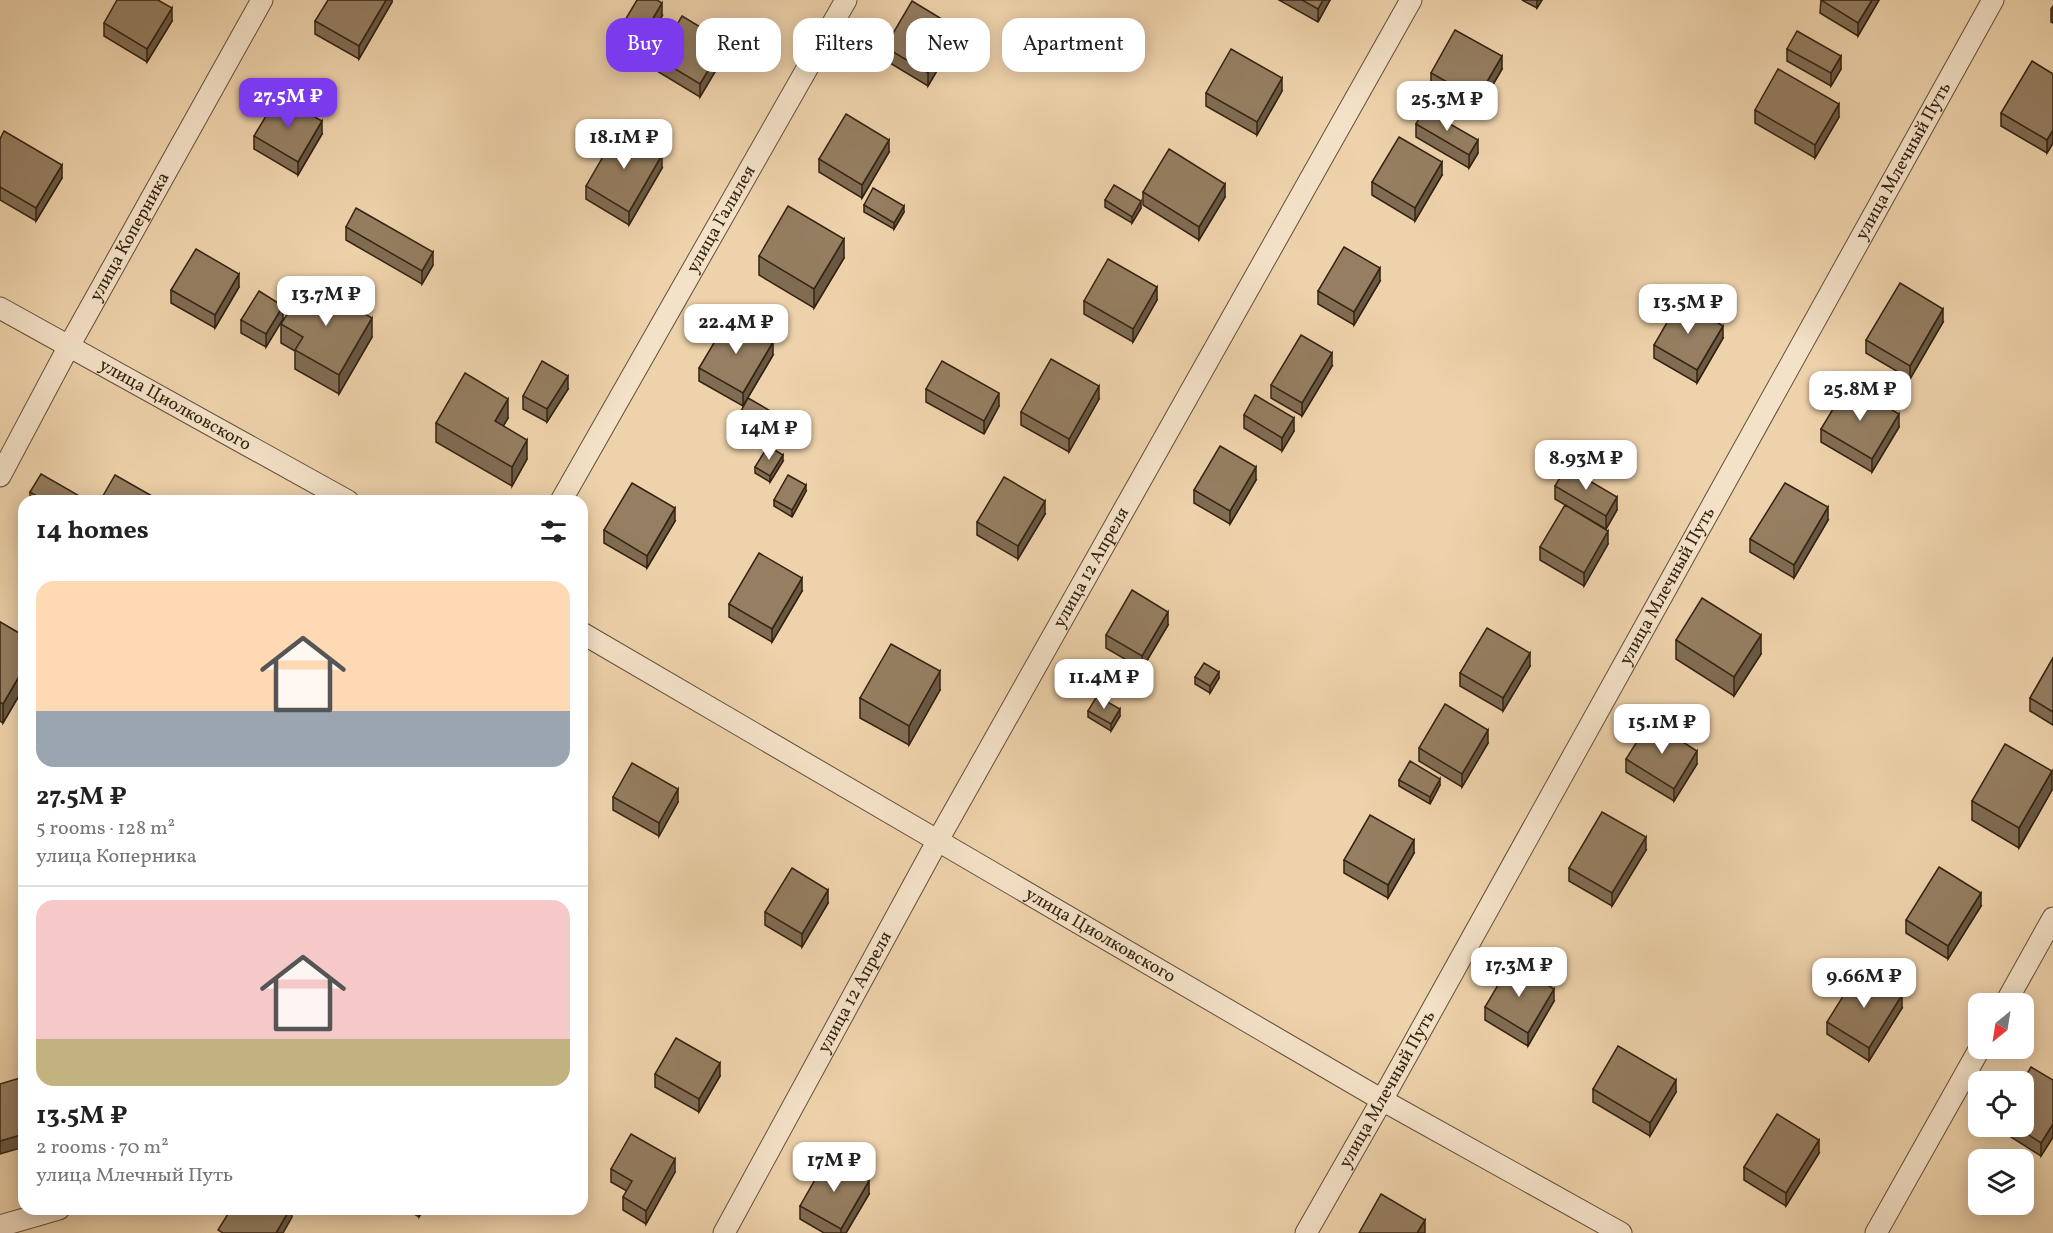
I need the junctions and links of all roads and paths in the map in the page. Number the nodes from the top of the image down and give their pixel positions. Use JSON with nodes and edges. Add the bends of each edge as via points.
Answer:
{"nodes":[{"id":1,"x":262,"y":0,"type":"edge"},
{"id":2,"x":846,"y":0,"type":"edge"},
{"id":3,"x":1411,"y":0,"type":"edge"},
{"id":4,"x":1993,"y":0,"type":"edge"},
{"id":5,"x":0,"y":308,"type":"edge"},
{"id":6,"x":69,"y":346,"type":"junction"},
{"id":7,"x":0,"y":476,"type":"edge"},
{"id":8,"x":337,"y":495,"type":"edge"},
{"id":9,"x":564,"y":495,"type":"edge"},
{"id":10,"x":588,"y":636,"type":"edge"},
{"id":11,"x":938,"y":840,"type":"junction"},
{"id":12,"x":2053,"y":918,"type":"edge"},
{"id":13,"x":2011,"y":993,"type":"edge"},
{"id":14,"x":1974,"y":1059,"type":"edge"},
{"id":15,"x":1382,"y":1100,"type":"junction"},
{"id":16,"x":38,"y":1215,"type":"edge"},
{"id":17,"x":0,"y":1226,"type":"edge"},
{"id":18,"x":724,"y":1233,"type":"edge"},
{"id":19,"x":1306,"y":1233,"type":"edge"},
{"id":20,"x":1621,"y":1233,"type":"edge"},
{"id":21,"x":1876,"y":1233,"type":"edge"}],
"edges":[{"from":1,"to":6,"type":"street","name":"улица Коперника"},
{"from":2,"to":9,"type":"street","name":"улица Галилея"},
{"from":3,"to":11,"type":"street","name":"улица 12 Апреля"},
{"from":4,"to":15,"type":"street","name":"улица Млечный Путь"},
{"from":5,"to":6,"type":"street","name":"улица Циолковского"},
{"from":6,"to":7,"type":"street","name":"улица Коперника"},
{"from":6,"to":8,"type":"street","name":"улица Циолковского"},
{"from":10,"to":11,"type":"street","name":"улица Циолковского"},
{"from":11,"to":15,"type":"street","name":"улица Циолковского"},
{"from":11,"to":18,"type":"street","name":"улица 12 Апреля"},
{"from":12,"to":13,"type":"street"},
{"from":14,"to":21,"type":"street"},
{"from":15,"to":19,"type":"street","name":"улица Млечный Путь"},
{"from":15,"to":20,"type":"street","name":"улица Циолковского"},
{"from":16,"to":17,"type":"street"}]}
